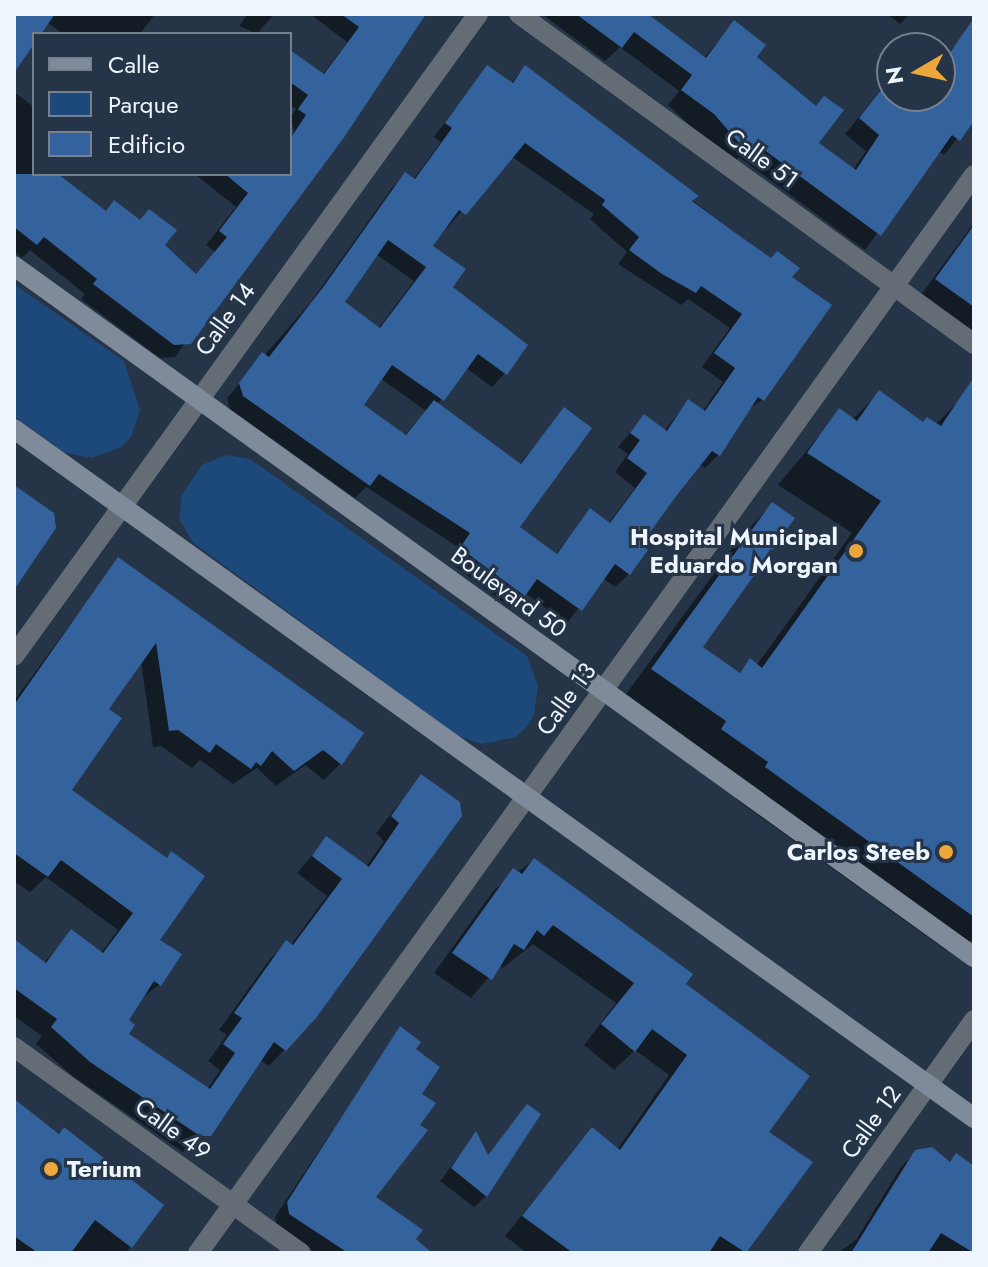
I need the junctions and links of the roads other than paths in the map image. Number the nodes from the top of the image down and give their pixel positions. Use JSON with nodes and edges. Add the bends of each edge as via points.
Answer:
{"nodes":[{"id":1,"x":478,"y":14,"type":"edge"},
{"id":2,"x":519,"y":14,"type":"edge"},
{"id":3,"x":974,"y":175,"type":"edge"},
{"id":4,"x":14,"y":266,"type":"edge"},
{"id":5,"x":894,"y":286,"type":"junction"},
{"id":6,"x":974,"y":344,"type":"edge"},
{"id":7,"x":201,"y":397,"type":"junction"},
{"id":8,"x":14,"y":429,"type":"edge"},
{"id":9,"x":121,"y":506,"type":"junction"},
{"id":10,"x":14,"y":656,"type":"edge"},
{"id":11,"x":603,"y":693,"type":"junction"},
{"id":12,"x":525,"y":800,"type":"junction"},
{"id":13,"x":974,"y":957,"type":"edge"},
{"id":14,"x":974,"y":1020,"type":"edge"},
{"id":15,"x":14,"y":1047,"type":"edge"},
{"id":16,"x":929,"y":1085,"type":"junction"},
{"id":17,"x":974,"y":1118,"type":"edge"},
{"id":18,"x":234,"y":1205,"type":"junction"},
{"id":19,"x":198,"y":1253,"type":"edge"},
{"id":20,"x":301,"y":1253,"type":"edge"},
{"id":21,"x":808,"y":1253,"type":"edge"}],
"edges":[{"from":1,"to":7,"type":"street","name":"Calle 14"},
{"from":2,"to":5,"type":"street","name":"Calle 51"},
{"from":3,"to":5,"type":"street","name":"Calle 13"},
{"from":4,"to":7,"type":"main road","name":"Boulevard 50"},
{"from":5,"to":6,"type":"street","name":"Calle 51"},
{"from":5,"to":11,"type":"street","name":"Calle 13"},
{"from":7,"to":9,"type":"street","name":"Calle 14"},
{"from":7,"to":11,"type":"main road","name":"Boulevard 50"},
{"from":8,"to":9,"type":"main road"},
{"from":9,"to":10,"type":"street","name":"Calle 14"},
{"from":9,"to":12,"type":"main road"},
{"from":11,"to":12,"type":"street","name":"Calle 13"},
{"from":11,"to":13,"type":"main road","name":"Boulevard 50"},
{"from":12,"to":16,"type":"main road"},
{"from":12,"to":18,"type":"street","name":"Calle 13"},
{"from":14,"to":16,"type":"street","name":"Calle 12"},
{"from":15,"to":18,"type":"street","name":"Calle 49"},
{"from":16,"to":17,"type":"main road"},
{"from":16,"to":21,"type":"street","name":"Calle 12"},
{"from":18,"to":19,"type":"street","name":"Calle 13"},
{"from":18,"to":20,"type":"street","name":"Calle 49"}]}
